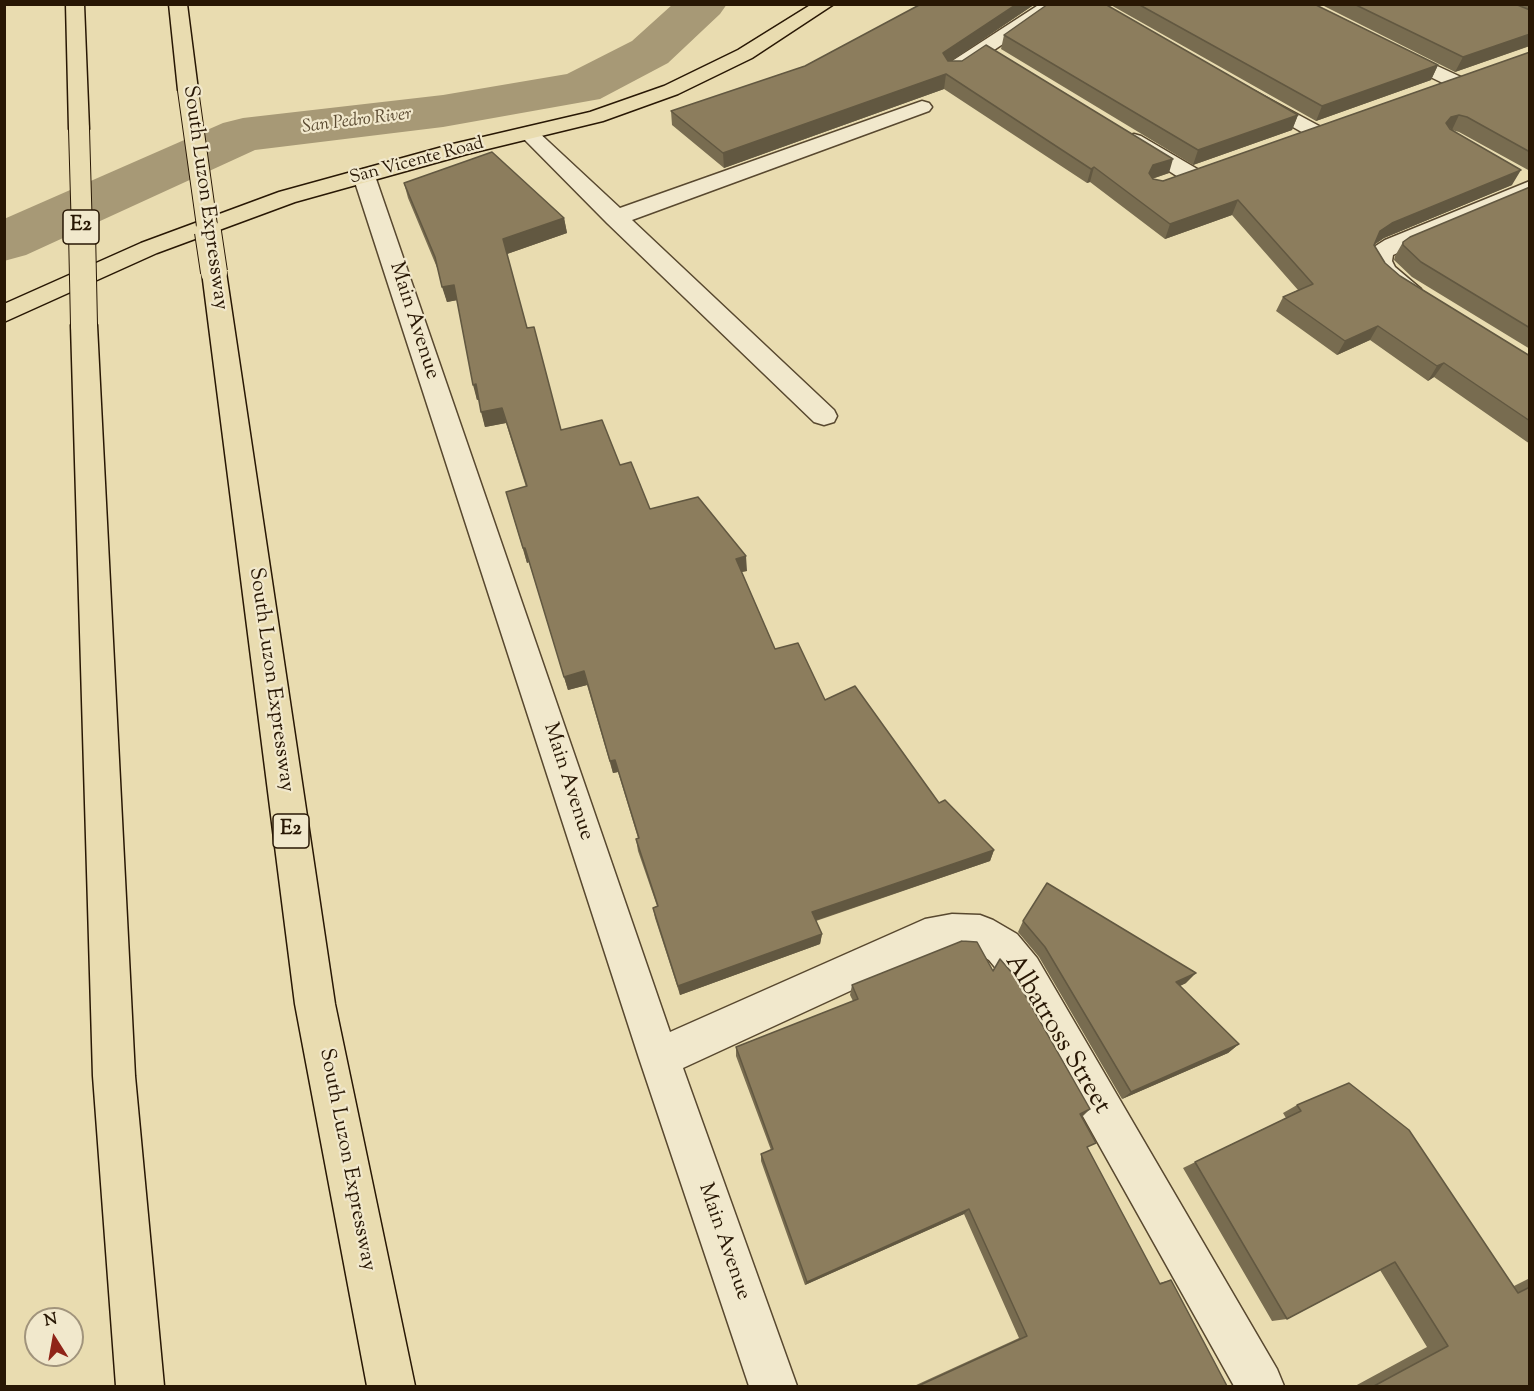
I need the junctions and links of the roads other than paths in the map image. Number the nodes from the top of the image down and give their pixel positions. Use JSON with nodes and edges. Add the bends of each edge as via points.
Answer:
{"nodes":[{"id":1,"x":75,"y":4,"type":"edge"},
{"id":2,"x":178,"y":4,"type":"edge"},
{"id":3,"x":825,"y":4,"type":"edge"},
{"id":4,"x":1053,"y":4,"type":"edge"},
{"id":5,"x":1382,"y":45,"type":"edge"},
{"id":6,"x":984,"y":49,"type":"junction"},
{"id":7,"x":1003,"y":61,"type":"edge"},
{"id":8,"x":953,"y":69,"type":"edge"},
{"id":9,"x":1476,"y":74,"type":"edge"},
{"id":10,"x":1454,"y":81,"type":"junction"},
{"id":11,"x":1432,"y":89,"type":"edge"},
{"id":12,"x":1243,"y":91,"type":"edge"},
{"id":13,"x":922,"y":107,"type":"dead end"},
{"id":14,"x":1336,"y":124,"type":"edge"},
{"id":15,"x":1112,"y":127,"type":"edge"},
{"id":16,"x":1314,"y":131,"type":"junction"},
{"id":17,"x":528,"y":133,"type":"junction"},
{"id":18,"x":1292,"y":139,"type":"edge"},
{"id":19,"x":1214,"y":167,"type":"edge"},
{"id":20,"x":1510,"y":172,"type":"edge"},
{"id":21,"x":1191,"y":175,"type":"junction"},
{"id":22,"x":364,"y":176,"type":"junction"},
{"id":23,"x":1166,"y":184,"type":"edge"},
{"id":24,"x":1530,"y":185,"type":"edge"},
{"id":25,"x":615,"y":218,"type":"junction"},
{"id":26,"x":1432,"y":302,"type":"edge"},
{"id":27,"x":4,"y":314,"type":"edge"},
{"id":28,"x":824,"y":416,"type":"dead end"},
{"id":29,"x":659,"y":1058,"type":"junction"},
{"id":30,"x":140,"y":1386,"type":"edge"},
{"id":31,"x":391,"y":1386,"type":"edge"},
{"id":32,"x":774,"y":1386,"type":"edge"},
{"id":33,"x":1260,"y":1386,"type":"edge"}],
"edges":[{"from":1,"to":30,"type":"main road","number":"E2","bridge":true,"via":[[114,1076]]},
{"from":2,"to":31,"type":"main road","name":"South Luzon Expressway","number":"E2","bridge":true,"via":[[315,1004]]},
{"from":3,"to":17,"type":"main road","name":"San Vicente Road","via":[[745,54],[671,90],[596,117]]},
{"from":4,"to":6,"type":"street"},
{"from":5,"to":10,"type":"street"},
{"from":6,"to":7,"type":"street"},
{"from":6,"to":8,"type":"street"},
{"from":9,"to":10,"type":"street"},
{"from":10,"to":11,"type":"street"},
{"from":12,"to":16,"type":"street"},
{"from":13,"to":25,"type":"street"},
{"from":14,"to":16,"type":"street"},
{"from":15,"to":21,"type":"street"},
{"from":16,"to":18,"type":"street"},
{"from":17,"to":22,"type":"main road","name":"San Vicente Road"},
{"from":17,"to":25,"type":"street"},
{"from":19,"to":21,"type":"street"},
{"from":20,"to":24,"type":"street"},
{"from":21,"to":23,"type":"street"},
{"from":22,"to":27,"type":"main road","name":"San Vicente Road","via":[[287,197],[149,248]]},
{"from":22,"to":29,"type":"street","name":"Main Avenue"},
{"from":24,"to":26,"type":"street","via":[[1382,252],[1380,261],[1386,271]]},
{"from":25,"to":28,"type":"street"},
{"from":29,"to":32,"type":"street","name":"Main Avenue"},
{"from":29,"to":33,"type":"street","name":"Albatross Street","via":[[925,937],[952,932],[980,933],[1003,947],[1023,971]]}]}
